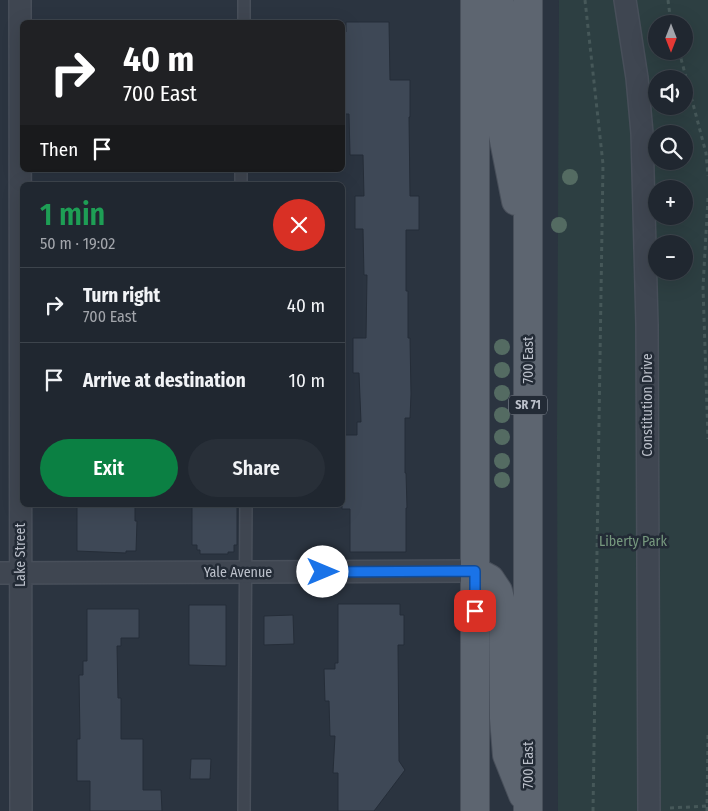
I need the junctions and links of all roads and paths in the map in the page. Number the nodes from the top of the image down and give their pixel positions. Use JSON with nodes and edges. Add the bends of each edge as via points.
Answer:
{"nodes":[{"id":1,"x":20,"y":0,"type":"edge"},
{"id":2,"x":244,"y":0,"type":"edge"},
{"id":3,"x":475,"y":0,"type":"edge"},
{"id":4,"x":497,"y":0,"type":"edge"},
{"id":5,"x":528,"y":0,"type":"edge"},
{"id":6,"x":585,"y":0,"type":"edge"},
{"id":7,"x":624,"y":0,"type":"edge"},
{"id":8,"x":668,"y":0,"type":"edge"},
{"id":9,"x":670,"y":15,"type":"edge"},
{"id":10,"x":244,"y":20,"type":"edge"},
{"id":11,"x":681,"y":60,"type":"edge"},
{"id":12,"x":707,"y":154,"type":"edge"},
{"id":13,"x":708,"y":176,"type":"edge"},
{"id":14,"x":708,"y":198,"type":"edge"},
{"id":15,"x":528,"y":261,"type":"junction"},
{"id":16,"x":708,"y":432,"type":"edge"},
{"id":17,"x":708,"y":439,"type":"edge"},
{"id":18,"x":246,"y":507,"type":"edge"},
{"id":19,"x":475,"y":571,"type":"junction"},
{"id":20,"x":246,"y":572,"type":"junction"},
{"id":21,"x":10,"y":573,"type":"edge"},
{"id":22,"x":708,"y":734,"type":"edge"},
{"id":23,"x":708,"y":806,"type":"edge"},
{"id":24,"x":659,"y":809,"type":"edge"},
{"id":25,"x":21,"y":811,"type":"edge"},
{"id":26,"x":244,"y":811,"type":"edge"},
{"id":27,"x":475,"y":811,"type":"edge"},
{"id":28,"x":528,"y":811,"type":"edge"},
{"id":29,"x":592,"y":811,"type":"edge"},
{"id":30,"x":707,"y":811,"type":"edge"}],
"edges":[{"from":1,"to":21,"type":"street","name":"Lake Street"},
{"from":2,"to":10,"type":"lane"},
{"from":3,"to":19,"type":"main road"},
{"from":4,"to":15,"type":"main road","via":[[504,19],[503,135]]},
{"from":5,"to":15,"type":"main road","name":"700 East","number":"SR 71"},
{"from":6,"to":29,"type":"path","via":[[604,164]]},
{"from":7,"to":24,"type":"street","name":"Constitution Drive","via":[[642,133]]},
{"from":8,"to":9,"type":"path"},
{"from":11,"to":12,"type":"path"},
{"from":12,"to":13,"type":"path"},
{"from":14,"to":16,"type":"path","via":[[703,287]]},
{"from":15,"to":28,"type":"main road","name":"700 East","number":"SR 71"},
{"from":16,"to":17,"type":"path"},
{"from":18,"to":20,"type":"lane"},
{"from":19,"to":20,"type":"street","name":"Yale Avenue"},
{"from":19,"to":27,"type":"main road"},
{"from":19,"to":28,"type":"main road","via":[[490,579],[498,591],[503,610],[504,718],[508,755]]},
{"from":20,"to":21,"type":"street","name":"Yale Avenue"},
{"from":20,"to":26,"type":"lane"},
{"from":21,"to":25,"type":"street","name":"Lake Street"},
{"from":22,"to":23,"type":"path"},
{"from":23,"to":24,"type":"path"},
{"from":23,"to":30,"type":"path"}]}
